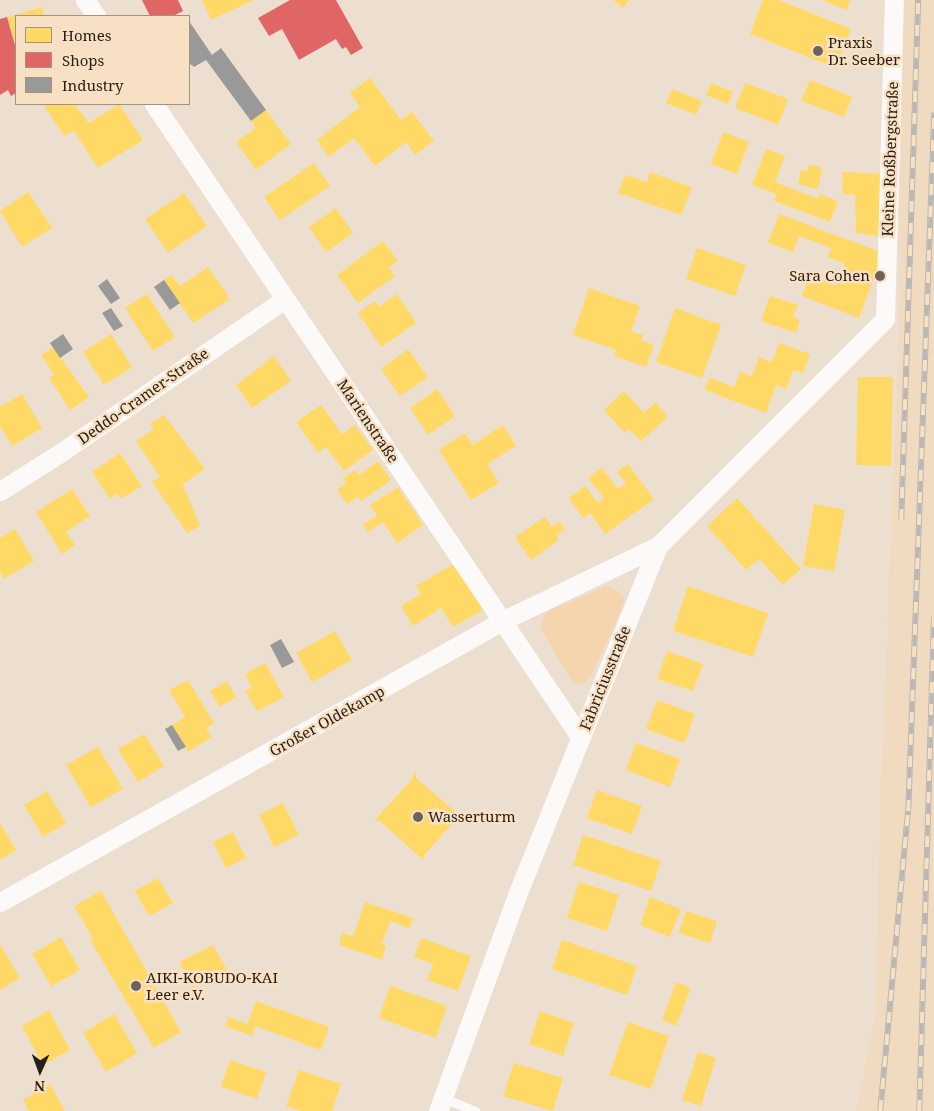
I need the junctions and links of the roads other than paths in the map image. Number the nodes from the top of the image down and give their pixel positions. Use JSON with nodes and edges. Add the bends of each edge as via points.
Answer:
{"nodes":[{"id":1,"x":85,"y":0,"type":"edge"},
{"id":2,"x":894,"y":0,"type":"edge"},
{"id":3,"x":95,"y":15,"type":"edge"},
{"id":4,"x":155,"y":105,"type":"edge"},
{"id":5,"x":285,"y":299,"type":"junction"},
{"id":6,"x":885,"y":318,"type":"joint"},
{"id":7,"x":0,"y":490,"type":"edge"},
{"id":8,"x":658,"y":546,"type":"junction"},
{"id":9,"x":504,"y":620,"type":"junction"},
{"id":10,"x":581,"y":738,"type":"junction"},
{"id":11,"x":0,"y":902,"type":"edge"},
{"id":12,"x":441,"y":1104,"type":"edge"},
{"id":13,"x":476,"y":1111,"type":"edge"}],
"edges":[{"from":1,"to":3,"type":"street"},
{"from":2,"to":6,"type":"street","name":"Kleine Roßbergstraße"},
{"from":4,"to":5,"type":"street","name":"Marienstraße"},
{"from":5,"to":7,"type":"street","name":"Deddo-Cramer-Straße","via":[[60,454]]},
{"from":5,"to":9,"type":"street","name":"Marienstraße"},
{"from":6,"to":8,"type":"street","name":"Fabriciusstraße"},
{"from":8,"to":9,"type":"street","name":"Großer Oldekamp"},
{"from":8,"to":10,"type":"street","name":"Fabriciusstraße"},
{"from":9,"to":10,"type":"street","name":"Marienstraße"},
{"from":9,"to":11,"type":"street","name":"Großer Oldekamp"},
{"from":10,"to":12,"type":"street","name":"Fabriciusstraße","via":[[519,890]]},
{"from":12,"to":13,"type":"lane"}]}
